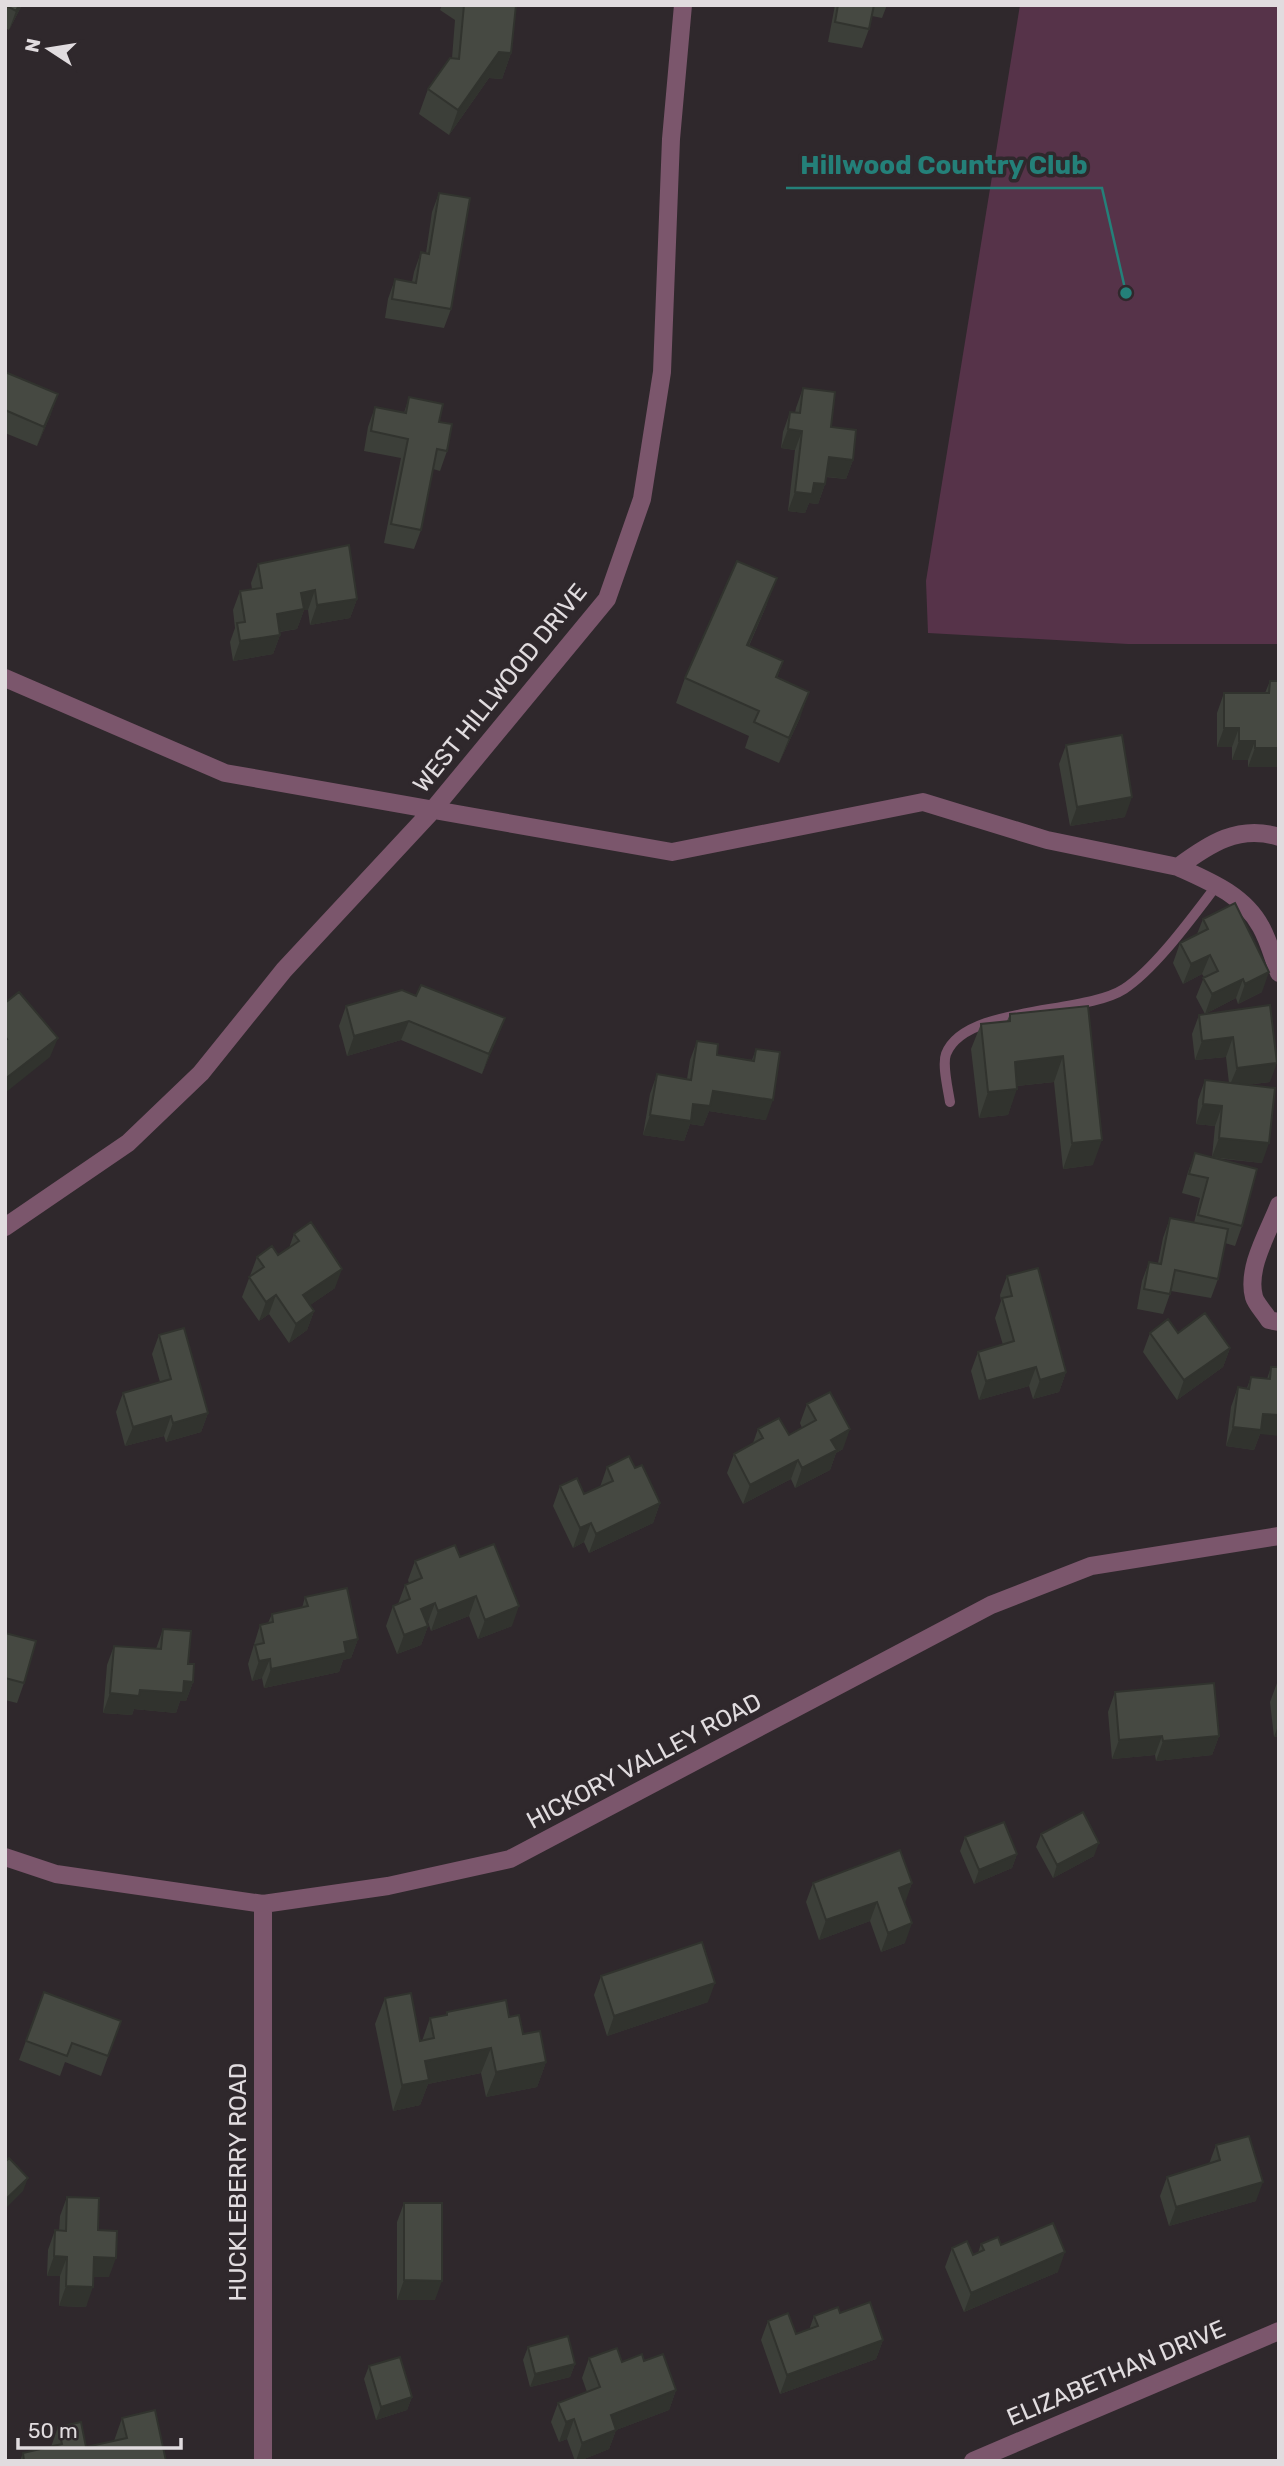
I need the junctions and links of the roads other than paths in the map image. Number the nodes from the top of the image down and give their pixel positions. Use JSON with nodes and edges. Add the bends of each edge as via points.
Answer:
{"nodes":[{"id":1,"x":683,"y":5,"type":"edge"},
{"id":2,"x":5,"y":678,"type":"edge"},
{"id":3,"x":431,"y":812,"type":"junction"},
{"id":4,"x":1279,"y":837,"type":"edge"},
{"id":5,"x":1178,"y":867,"type":"junction"},
{"id":6,"x":1217,"y":885,"type":"junction"},
{"id":7,"x":1279,"y":973,"type":"edge"},
{"id":8,"x":950,"y":1102,"type":"dead end"},
{"id":9,"x":1279,"y":1205,"type":"edge"},
{"id":10,"x":5,"y":1227,"type":"edge"},
{"id":11,"x":1279,"y":1322,"type":"edge"},
{"id":12,"x":1279,"y":1536,"type":"edge"},
{"id":13,"x":5,"y":1857,"type":"edge"},
{"id":14,"x":263,"y":1904,"type":"junction"},
{"id":15,"x":1279,"y":2330,"type":"edge"},
{"id":16,"x":263,"y":2461,"type":"edge"},
{"id":17,"x":973,"y":2461,"type":"edge"}],
"edges":[{"from":1,"to":3,"type":"street","name":"WEST HILLWOOD DRIVE","via":[[671,139],[662,372],[642,499],[607,599]]},
{"from":2,"to":3,"type":"street","via":[[225,773]]},
{"from":3,"to":5,"type":"street","via":[[672,852],[923,802],[1047,840]]},
{"from":3,"to":10,"type":"street","name":"WEST HILLWOOD DRIVE","via":[[284,971],[201,1073],[128,1143]]},
{"from":4,"to":5,"type":"street","via":[[1260,831],[1213,841]]},
{"from":5,"to":6,"type":"street"},
{"from":6,"to":7,"type":"street","via":[[1239,900],[1261,926]]},
{"from":6,"to":8,"type":"lane","via":[[1123,990],[977,1026],[955,1040],[945,1055]]},
{"from":9,"to":11,"type":"street","via":[[1253,1279],[1254,1298],[1269,1320]]},
{"from":12,"to":14,"type":"street","name":"HICKORY VALLEY ROAD","via":[[1091,1566],[991,1605],[510,1859],[388,1886]]},
{"from":13,"to":14,"type":"street","name":"HICKORY VALLEY ROAD","via":[[56,1874]]},
{"from":14,"to":16,"type":"street","name":"HUCKLEBERRY ROAD"},
{"from":15,"to":17,"type":"street","name":"ELIZABETHAN DRIVE"}]}
